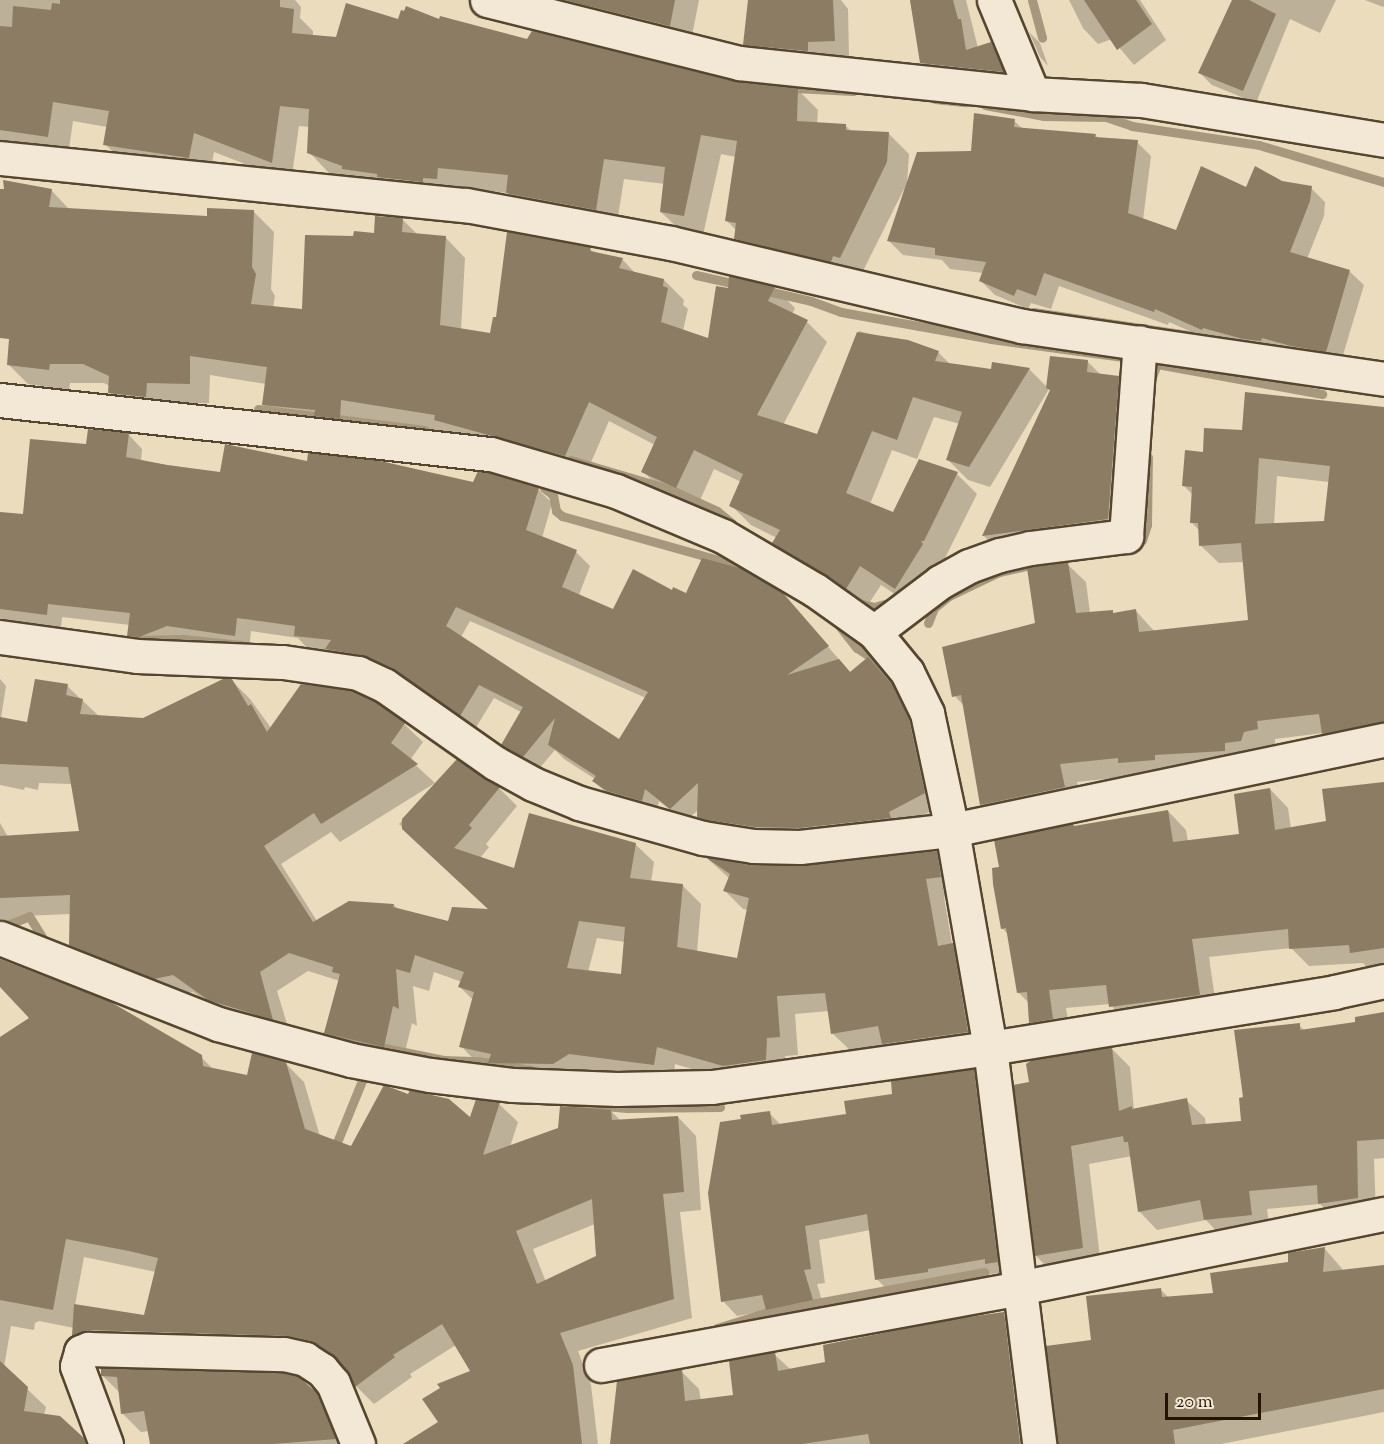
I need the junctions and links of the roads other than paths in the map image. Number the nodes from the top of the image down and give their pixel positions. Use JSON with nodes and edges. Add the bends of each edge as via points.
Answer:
{"nodes":[{"id":1,"x":487,"y":0,"type":"edge"},
{"id":2,"x":994,"y":0,"type":"edge"},
{"id":3,"x":1033,"y":94,"type":"junction"},
{"id":4,"x":1384,"y":140,"type":"edge"},
{"id":5,"x":0,"y":158,"type":"edge"},
{"id":6,"x":1140,"y":343,"type":"junction"},
{"id":7,"x":1384,"y":379,"type":"edge"},
{"id":8,"x":0,"y":399,"type":"edge"},
{"id":9,"x":874,"y":632,"type":"junction"},
{"id":10,"x":0,"y":637,"type":"edge"},
{"id":11,"x":1384,"y":740,"type":"edge"},
{"id":12,"x":952,"y":830,"type":"junction"},
{"id":13,"x":0,"y":938,"type":"edge"},
{"id":14,"x":1384,"y":981,"type":"edge"},
{"id":15,"x":990,"y":1048,"type":"junction"},
{"id":16,"x":1384,"y":1214,"type":"edge"},
{"id":17,"x":1019,"y":1288,"type":"junction"},
{"id":18,"x":601,"y":1365,"type":"dead end"},
{"id":19,"x":106,"y":1444,"type":"edge"},
{"id":20,"x":358,"y":1444,"type":"edge"},
{"id":21,"x":1039,"y":1444,"type":"edge"}],
"edges":[{"from":1,"to":3,"type":"street","via":[[739,63]]},
{"from":2,"to":3,"type":"street"},
{"from":3,"to":4,"type":"street","via":[[1141,100]]},
{"from":5,"to":6,"type":"street","via":[[466,205],[671,243],[1022,326]]},
{"from":6,"to":7,"type":"street"},
{"from":6,"to":9,"type":"street","via":[[1126,536],[1030,548],[969,566],[940,582]]},
{"from":8,"to":9,"type":"street","via":[[491,454],[616,491],[723,536],[815,590]]},
{"from":9,"to":12,"type":"street","via":[[907,672],[927,713]]},
{"from":10,"to":12,"type":"street","via":[[137,656],[283,662],[358,673],[384,685],[495,764],[533,784],[579,803],[703,838],[753,846],[800,847]]},
{"from":11,"to":12,"type":"street"},
{"from":12,"to":15,"type":"street"},
{"from":13,"to":15,"type":"street","via":[[218,1024],[351,1060],[513,1085],[712,1087]]},
{"from":14,"to":15,"type":"street"},
{"from":15,"to":17,"type":"street"},
{"from":16,"to":17,"type":"street"},
{"from":17,"to":18,"type":"street"},
{"from":17,"to":21,"type":"street"},
{"from":19,"to":20,"type":"street","via":[[77,1366],[81,1352],[88,1349],[284,1354],[305,1359],[333,1383]]}]}
